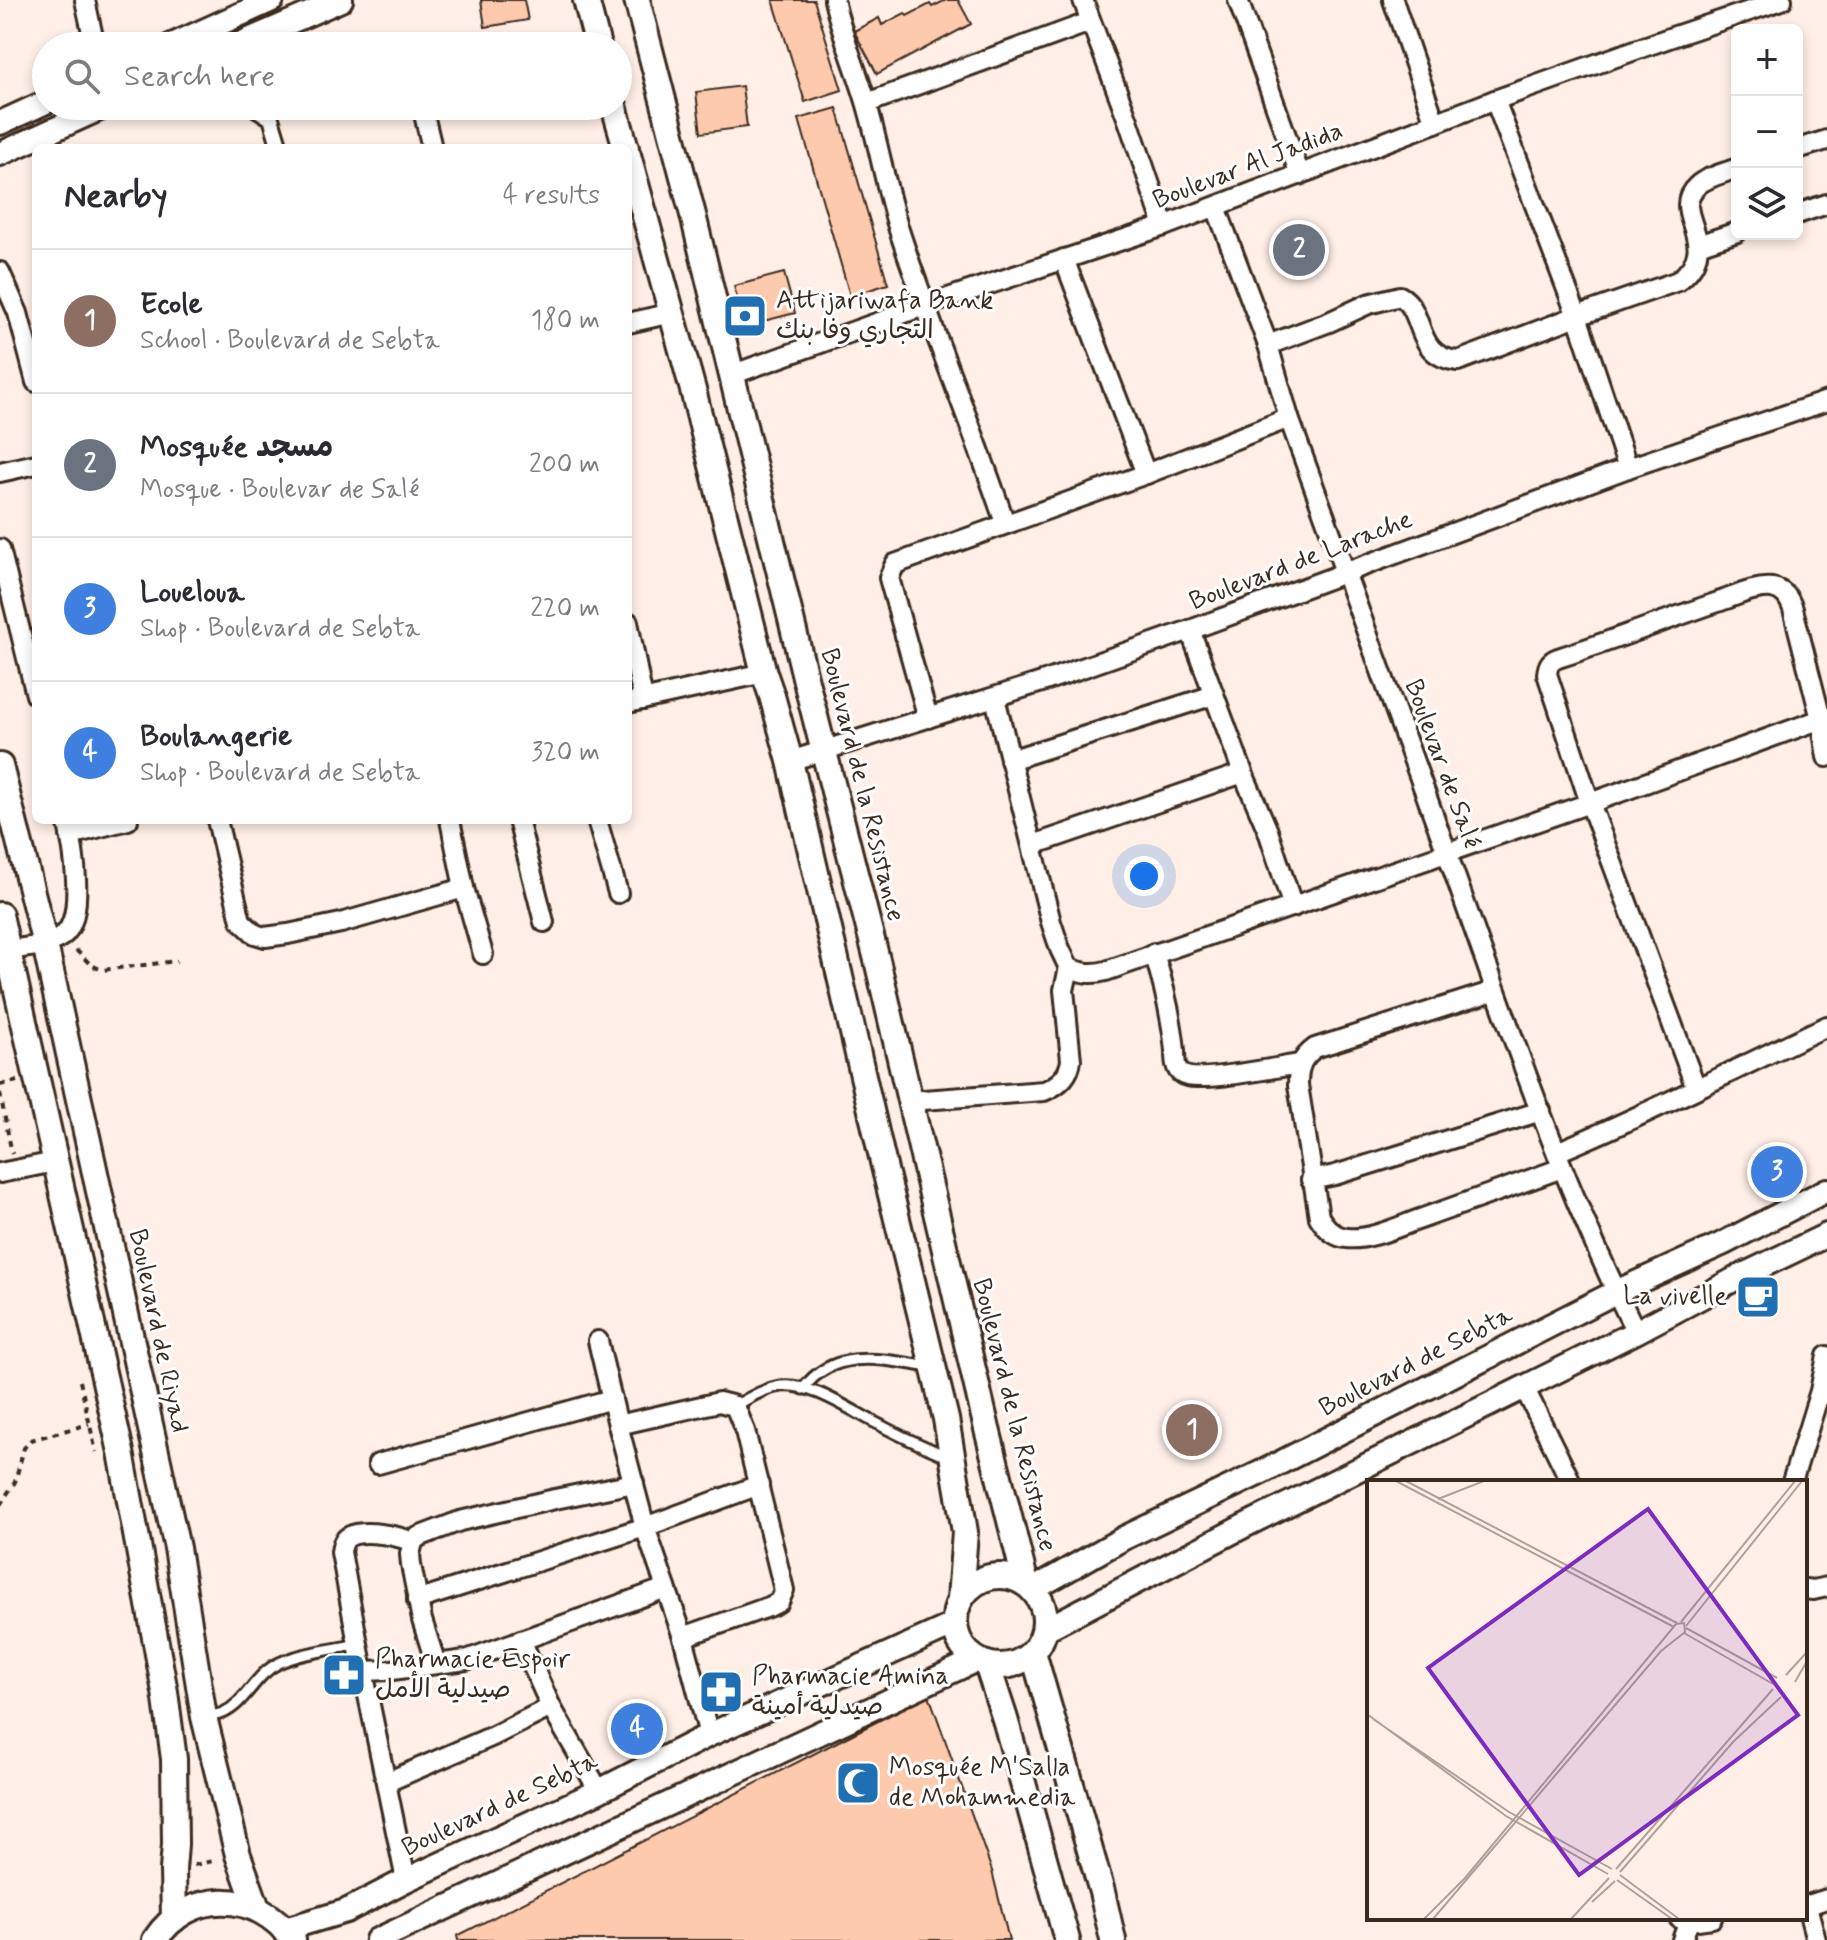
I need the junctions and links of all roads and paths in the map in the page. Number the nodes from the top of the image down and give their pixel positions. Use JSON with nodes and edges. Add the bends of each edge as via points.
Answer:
{"nodes":[{"id":1,"x":85,"y":0,"type":"edge"},
{"id":2,"x":272,"y":0,"type":"edge"},
{"id":3,"x":341,"y":0,"type":"edge"},
{"id":4,"x":586,"y":0,"type":"edge"},
{"id":5,"x":637,"y":0,"type":"edge"},
{"id":6,"x":834,"y":0,"type":"edge"},
{"id":7,"x":1083,"y":0,"type":"edge"},
{"id":8,"x":1238,"y":0,"type":"edge"},
{"id":9,"x":1393,"y":0,"type":"edge"},
{"id":10,"x":1782,"y":0,"type":"edge"},
{"id":11,"x":1090,"y":22,"type":"junction"},
{"id":12,"x":92,"y":32,"type":"edge"},
{"id":13,"x":201,"y":32,"type":"edge"},
{"id":14,"x":267,"y":32,"type":"edge"},
{"id":15,"x":594,"y":32,"type":"edge"},
{"id":16,"x":1495,"y":100,"type":"junction"},
{"id":17,"x":867,"y":103,"type":"junction"},
{"id":18,"x":32,"y":108,"type":"edge"},
{"id":19,"x":75,"y":120,"type":"edge"},
{"id":20,"x":272,"y":120,"type":"edge"},
{"id":21,"x":425,"y":120,"type":"edge"},
{"id":22,"x":618,"y":120,"type":"edge"},
{"id":23,"x":0,"y":123,"type":"edge"},
{"id":24,"x":1435,"y":123,"type":"junction"},
{"id":25,"x":1827,"y":140,"type":"edge"},
{"id":26,"x":279,"y":144,"type":"edge"},
{"id":27,"x":431,"y":144,"type":"edge"},
{"id":28,"x":625,"y":144,"type":"edge"},
{"id":29,"x":1803,"y":147,"type":"edge"},
{"id":30,"x":0,"y":154,"type":"edge"},
{"id":31,"x":632,"y":169,"type":"edge"},
{"id":32,"x":1731,"y":170,"type":"edge"},
{"id":33,"x":1300,"y":175,"type":"junction"},
{"id":34,"x":1827,"y":204,"type":"edge"},
{"id":35,"x":1216,"y":207,"type":"junction"},
{"id":36,"x":1803,"y":212,"type":"edge"},
{"id":37,"x":1164,"y":226,"type":"junction"},
{"id":38,"x":1731,"y":234,"type":"edge"},
{"id":39,"x":1698,"y":245,"type":"junction"},
{"id":40,"x":1064,"y":259,"type":"junction"},
{"id":41,"x":0,"y":272,"type":"edge"},
{"id":42,"x":924,"y":306,"type":"junction"},
{"id":43,"x":32,"y":307,"type":"edge"},
{"id":44,"x":18,"y":313,"type":"junction"},
{"id":45,"x":672,"y":313,"type":"junction"},
{"id":46,"x":1577,"y":316,"type":"junction"},
{"id":47,"x":632,"y":322,"type":"edge"},
{"id":48,"x":1268,"y":345,"type":"junction"},
{"id":49,"x":32,"y":367,"type":"edge"},
{"id":50,"x":731,"y":375,"type":"junction"},
{"id":51,"x":1827,"y":401,"type":"edge"},
{"id":52,"x":1289,"y":418,"type":"junction"},
{"id":53,"x":32,"y":465,"type":"edge"},
{"id":54,"x":1628,"y":468,"type":"junction"},
{"id":55,"x":0,"y":472,"type":"edge"},
{"id":56,"x":1146,"y":474,"type":"junction"},
{"id":57,"x":1005,"y":523,"type":"junction"},
{"id":58,"x":0,"y":549,"type":"edge"},
{"id":59,"x":1344,"y":572,"type":"junction"},
{"id":60,"x":27,"y":620,"type":"edge"},
{"id":61,"x":1190,"y":630,"type":"junction"},
{"id":62,"x":32,"y":662,"type":"edge"},
{"id":63,"x":632,"y":667,"type":"edge"},
{"id":64,"x":764,"y":673,"type":"junction"},
{"id":65,"x":1214,"y":695,"type":"junction"},
{"id":66,"x":995,"y":698,"type":"junction"},
{"id":67,"x":635,"y":701,"type":"edge"},
{"id":68,"x":928,"y":718,"type":"junction"},
{"id":69,"x":1824,"y":718,"type":"edge"},
{"id":70,"x":824,"y":749,"type":"junction"},
{"id":71,"x":1827,"y":757,"type":"edge"},
{"id":72,"x":1010,"y":760,"type":"junction"},
{"id":73,"x":790,"y":761,"type":"junction"},
{"id":74,"x":0,"y":766,"type":"edge"},
{"id":75,"x":1243,"y":773,"type":"junction"},
{"id":76,"x":1590,"y":803,"type":"junction"},
{"id":77,"x":98,"y":824,"type":"edge"},
{"id":78,"x":218,"y":824,"type":"edge"},
{"id":79,"x":451,"y":824,"type":"edge"},
{"id":80,"x":519,"y":824,"type":"edge"},
{"id":81,"x":598,"y":824,"type":"edge"},
{"id":82,"x":69,"y":828,"type":"edge"},
{"id":83,"x":1033,"y":845,"type":"junction"},
{"id":84,"x":1446,"y":852,"type":"junction"},
{"id":85,"x":464,"y":888,"type":"junction"},
{"id":86,"x":618,"y":893,"type":"dead end"},
{"id":87,"x":1293,"y":907,"type":"junction"},
{"id":88,"x":0,"y":915,"type":"edge"},
{"id":89,"x":544,"y":922,"type":"dead end"},
{"id":90,"x":56,"y":939,"type":"junction"},
{"id":91,"x":8,"y":950,"type":"junction"},
{"id":92,"x":1154,"y":953,"type":"junction"},
{"id":93,"x":483,"y":954,"type":"dead end"},
{"id":94,"x":177,"y":961,"type":"dead end"},
{"id":95,"x":1069,"y":968,"type":"junction"},
{"id":96,"x":1494,"y":991,"type":"junction"},
{"id":97,"x":1827,"y":1026,"type":"edge"},
{"id":98,"x":1300,"y":1064,"type":"junction"},
{"id":99,"x":1696,"y":1088,"type":"junction"},
{"id":100,"x":0,"y":1093,"type":"edge"},
{"id":101,"x":910,"y":1101,"type":"junction"},
{"id":102,"x":1541,"y":1111,"type":"junction"},
{"id":103,"x":1560,"y":1160,"type":"junction"},
{"id":104,"x":55,"y":1162,"type":"junction"},
{"id":105,"x":8,"y":1172,"type":"edge"},
{"id":106,"x":1311,"y":1180,"type":"junction"},
{"id":107,"x":1827,"y":1190,"type":"edge"},
{"id":108,"x":1827,"y":1235,"type":"edge"},
{"id":109,"x":1616,"y":1292,"type":"junction"},
{"id":110,"x":1636,"y":1332,"type":"junction"},
{"id":111,"x":598,"y":1341,"type":"dead end"},
{"id":112,"x":1827,"y":1356,"type":"edge"},
{"id":113,"x":932,"y":1367,"type":"junction"},
{"id":114,"x":80,"y":1380,"type":"dead end"},
{"id":115,"x":1524,"y":1387,"type":"junction"},
{"id":116,"x":803,"y":1389,"type":"junction"},
{"id":117,"x":612,"y":1399,"type":"junction"},
{"id":118,"x":735,"y":1406,"type":"junction"},
{"id":119,"x":89,"y":1424,"type":"junction"},
{"id":120,"x":618,"y":1425,"type":"junction"},
{"id":121,"x":96,"y":1452,"type":"dead end"},
{"id":122,"x":952,"y":1458,"type":"junction"},
{"id":123,"x":378,"y":1464,"type":"dead end"},
{"id":124,"x":1570,"y":1480,"type":"edge"},
{"id":125,"x":1793,"y":1480,"type":"edge"},
{"id":126,"x":634,"y":1483,"type":"junction"},
{"id":127,"x":759,"y":1485,"type":"junction"},
{"id":128,"x":0,"y":1505,"type":"edge"},
{"id":129,"x":645,"y":1527,"type":"junction"},
{"id":130,"x":413,"y":1542,"type":"junction"},
{"id":131,"x":1029,"y":1587,"type":"junction"},
{"id":132,"x":1827,"y":1587,"type":"edge"},
{"id":133,"x":666,"y":1588,"type":"junction"},
{"id":134,"x":1807,"y":1589,"type":"edge"},
{"id":135,"x":960,"y":1599,"type":"junction"},
{"id":136,"x":417,"y":1600,"type":"junction"},
{"id":137,"x":955,"y":1624,"type":"junction"},
{"id":138,"x":683,"y":1637,"type":"junction"},
{"id":139,"x":521,"y":1640,"type":"junction"},
{"id":140,"x":1039,"y":1641,"type":"junction"},
{"id":141,"x":358,"y":1644,"type":"junction"},
{"id":142,"x":982,"y":1662,"type":"junction"},
{"id":143,"x":436,"y":1664,"type":"junction"},
{"id":144,"x":363,"y":1671,"type":"junction"},
{"id":145,"x":551,"y":1707,"type":"junction"},
{"id":146,"x":204,"y":1717,"type":"junction"},
{"id":147,"x":709,"y":1735,"type":"junction"},
{"id":148,"x":387,"y":1782,"type":"junction"},
{"id":149,"x":599,"y":1791,"type":"junction"},
{"id":150,"x":238,"y":1855,"type":"junction"},
{"id":151,"x":173,"y":1870,"type":"junction"},
{"id":152,"x":406,"y":1880,"type":"junction"},
{"id":153,"x":1827,"y":1899,"type":"edge"},
{"id":154,"x":1807,"y":1906,"type":"edge"},
{"id":155,"x":257,"y":1908,"type":"junction"},
{"id":156,"x":1807,"y":1909,"type":"edge"},
{"id":157,"x":174,"y":1919,"type":"junction"},
{"id":158,"x":1687,"y":1920,"type":"edge"},
{"id":159,"x":289,"y":1935,"type":"edge"},
{"id":160,"x":155,"y":1940,"type":"edge"},
{"id":161,"x":377,"y":1940,"type":"edge"},
{"id":162,"x":1067,"y":1940,"type":"edge"},
{"id":163,"x":1113,"y":1940,"type":"edge"},
{"id":164,"x":1682,"y":1940,"type":"edge"},
{"id":165,"x":1816,"y":1940,"type":"edge"}],
"edges":[{"from":1,"to":12,"type":"street"},
{"from":2,"to":13,"type":"street"},
{"from":3,"to":14,"type":"street"},
{"from":4,"to":15,"type":"main road"},
{"from":5,"to":50,"type":"main road","name":"Boulevard de la Resistance"},
{"from":6,"to":17,"type":"street"},
{"from":7,"to":11,"type":"street"},
{"from":8,"to":33,"type":"street"},
{"from":9,"to":24,"type":"street"},
{"from":10,"to":16,"type":"street","name":"Boulevar Al Jadida"},
{"from":11,"to":17,"type":"street"},
{"from":11,"to":37,"type":"street"},
{"from":16,"to":24,"type":"street","name":"Boulevar Al Jadida"},
{"from":16,"to":46,"type":"street"},
{"from":17,"to":42,"type":"street"},
{"from":18,"to":23,"type":"street"},
{"from":19,"to":30,"type":"street"},
{"from":20,"to":26,"type":"street"},
{"from":21,"to":27,"type":"street"},
{"from":22,"to":28,"type":"main road"},
{"from":24,"to":33,"type":"street","name":"Boulevar Al Jadida"},
{"from":25,"to":29,"type":"street"},
{"from":31,"to":45,"type":"main road"},
{"from":32,"to":39,"type":"street","via":[[1698,184],[1690,196]]},
{"from":33,"to":35,"type":"street","name":"Boulevar Al Jadida"},
{"from":34,"to":36,"type":"street"},
{"from":35,"to":37,"type":"street","name":"Boulevar Al Jadida"},
{"from":35,"to":48,"type":"street","name":"Boulevar de Salé"},
{"from":37,"to":40,"type":"street","name":"Boulevar Al Jadida"},
{"from":38,"to":39,"type":"street"},
{"from":39,"to":46,"type":"street","via":[[1696,263],[1678,281]]},
{"from":40,"to":42,"type":"street","name":"Boulevar Al Jadida"},
{"from":40,"to":56,"type":"street"},
{"from":41,"to":44,"type":"street"},
{"from":42,"to":50,"type":"street","name":"Boulevar Al Jadida"},
{"from":42,"to":57,"type":"street"},
{"from":43,"to":44,"type":"street"},
{"from":44,"to":49,"type":"street"},
{"from":45,"to":47,"type":"street"},
{"from":45,"to":64,"type":"main road"},
{"from":46,"to":48,"type":"street","via":[[1458,361],[1447,360],[1429,346],[1400,296]]},
{"from":46,"to":54,"type":"street"},
{"from":48,"to":52,"type":"street","name":"Boulevar de Salé"},
{"from":50,"to":70,"type":"main road","name":"Boulevard de la Resistance"},
{"from":51,"to":54,"type":"street","name":"Boulevard de Larache"},
{"from":52,"to":56,"type":"street"},
{"from":52,"to":59,"type":"street","name":"Boulevar de Salé"},
{"from":53,"to":55,"type":"street"},
{"from":54,"to":59,"type":"street","name":"Boulevard de Larache"},
{"from":56,"to":57,"type":"street"},
{"from":57,"to":68,"type":"street","via":[[892,569],[889,578]]},
{"from":58,"to":60,"type":"street"},
{"from":59,"to":61,"type":"street","name":"Boulevard de Larache"},
{"from":59,"to":84,"type":"street","name":"Boulevar de Salé"},
{"from":60,"to":62,"type":"street"},
{"from":61,"to":65,"type":"street"},
{"from":61,"to":66,"type":"street","name":"Boulevard de Larache"},
{"from":63,"to":67,"type":"street"},
{"from":64,"to":67,"type":"street"},
{"from":64,"to":73,"type":"main road"},
{"from":65,"to":72,"type":"street"},
{"from":65,"to":75,"type":"street"},
{"from":66,"to":68,"type":"street","name":"Boulevard de Larache"},
{"from":66,"to":72,"type":"street"},
{"from":68,"to":70,"type":"street","name":"Boulevard de Larache"},
{"from":69,"to":71,"type":"street"},
{"from":69,"to":76,"type":"street"},
{"from":69,"to":76,"type":"street","via":[[1793,609],[1775,588],[1746,593],[1558,658],[1547,674]]},
{"from":70,"to":73,"type":"street","name":"Boulevard de Larache"},
{"from":70,"to":101,"type":"main road","name":"Boulevard de la Resistance"},
{"from":72,"to":83,"type":"street"},
{"from":73,"to":113,"type":"main road"},
{"from":74,"to":90,"type":"main road","name":"Boulevard de Riyad"},
{"from":75,"to":83,"type":"street"},
{"from":75,"to":87,"type":"street"},
{"from":76,"to":84,"type":"street"},
{"from":76,"to":99,"type":"street"},
{"from":77,"to":82,"type":"street"},
{"from":78,"to":85,"type":"street","via":[[241,921],[265,937],[341,923]]},
{"from":79,"to":85,"type":"street"},
{"from":80,"to":89,"type":"street"},
{"from":81,"to":86,"type":"street"},
{"from":82,"to":90,"type":"street","via":[[76,875],[74,918]]},
{"from":83,"to":95,"type":"street","via":[[1051,922]]},
{"from":84,"to":87,"type":"street"},
{"from":84,"to":96,"type":"street","name":"Boulevar de Salé"},
{"from":85,"to":93,"type":"street"},
{"from":87,"to":92,"type":"street"},
{"from":88,"to":91,"type":"main road"},
{"from":90,"to":91,"type":"street"},
{"from":90,"to":94,"type":"path","via":[[102,970]]},
{"from":90,"to":146,"type":"main road","name":"Boulevard de Riyad","via":[[177,1548]]},
{"from":91,"to":104,"type":"main road"},
{"from":92,"to":95,"type":"street","via":[[1092,974]]},
{"from":92,"to":98,"type":"street","via":[[1175,1063],[1184,1076],[1208,1078]]},
{"from":95,"to":101,"type":"street","via":[[1064,990],[1070,1070],[1054,1087]]},
{"from":96,"to":98,"type":"street","via":[[1315,1048]]},
{"from":96,"to":102,"type":"street","name":"Boulevar de Salé"},
{"from":97,"to":99,"type":"street"},
{"from":98,"to":106,"type":"street"},
{"from":99,"to":103,"type":"street"},
{"from":100,"to":105,"type":"path"},
{"from":101,"to":131,"type":"main road","name":"Boulevard de la Resistance"},
{"from":102,"to":103,"type":"street","name":"Boulevar de Salé"},
{"from":102,"to":106,"type":"street"},
{"from":103,"to":106,"type":"street","via":[[1399,1227],[1351,1239],[1324,1225]]},
{"from":103,"to":109,"type":"street","name":"Boulevar de Salé"},
{"from":104,"to":105,"type":"street"},
{"from":104,"to":151,"type":"main road","via":[[121,1452],[165,1692],[174,1759]]},
{"from":107,"to":109,"type":"street","name":"Boulevard de Sebta"},
{"from":108,"to":110,"type":"street"},
{"from":109,"to":110,"type":"street","name":"Boulevar de Salé"},
{"from":109,"to":131,"type":"street","name":"Boulevard de Sebta"},
{"from":110,"to":115,"type":"street"},
{"from":111,"to":117,"type":"street"},
{"from":112,"to":125,"type":"street"},
{"from":113,"to":116,"type":"lane","via":[[882,1359],[845,1361],[817,1374]]},
{"from":113,"to":122,"type":"main road"},
{"from":114,"to":119,"type":"path"},
{"from":115,"to":124,"type":"street"},
{"from":115,"to":140,"type":"street","via":[[1244,1526]]},
{"from":116,"to":118,"type":"lane","via":[[779,1386]]},
{"from":116,"to":122,"type":"lane"},
{"from":117,"to":120,"type":"street"},
{"from":117,"to":123,"type":"street"},
{"from":118,"to":120,"type":"street","via":[[719,1402]]},
{"from":118,"to":127,"type":"street"},
{"from":119,"to":121,"type":"path"},
{"from":119,"to":128,"type":"path","via":[[31,1440]]},
{"from":120,"to":126,"type":"street"},
{"from":122,"to":135,"type":"main road","via":[[965,1532]]},
{"from":126,"to":129,"type":"street"},
{"from":126,"to":130,"type":"street","via":[[460,1521]]},
{"from":127,"to":129,"type":"street"},
{"from":127,"to":138,"type":"street","via":[[782,1597],[771,1606]]},
{"from":129,"to":133,"type":"street"},
{"from":129,"to":136,"type":"street"},
{"from":130,"to":136,"type":"street"},
{"from":130,"to":141,"type":"street","via":[[401,1536],[361,1534],[342,1545]]},
{"from":131,"to":135,"type":"main road","via":[[996,1576],[970,1587]]},
{"from":131,"to":140,"type":"main road","via":[[1045,1616]]},
{"from":132,"to":134,"type":"street"},
{"from":133,"to":138,"type":"street"},
{"from":133,"to":139,"type":"street"},
{"from":135,"to":137,"type":"main road"},
{"from":136,"to":143,"type":"street"},
{"from":137,"to":142,"type":"main road","via":[[965,1650]]},
{"from":137,"to":147,"type":"street","name":"Boulevard de Sebta"},
{"from":138,"to":147,"type":"street"},
{"from":139,"to":143,"type":"street","via":[[466,1660]]},
{"from":139,"to":145,"type":"street"},
{"from":140,"to":142,"type":"main road","via":[[1012,1664]]},
{"from":140,"to":163,"type":"main road"},
{"from":141,"to":144,"type":"street"},
{"from":141,"to":146,"type":"lane","via":[[277,1664],[236,1704]]},
{"from":142,"to":161,"type":"street"},
{"from":142,"to":162,"type":"main road","via":[[1005,1719]]},
{"from":143,"to":144,"type":"street"},
{"from":144,"to":148,"type":"street"},
{"from":145,"to":148,"type":"street"},
{"from":145,"to":149,"type":"street"},
{"from":146,"to":150,"type":"main road","name":"Boulevard de Riyad"},
{"from":147,"to":149,"type":"street","name":"Boulevard de Sebta"},
{"from":148,"to":152,"type":"street"},
{"from":149,"to":152,"type":"street","name":"Boulevard de Sebta"},
{"from":150,"to":151,"type":"path"},
{"from":150,"to":155,"type":"main road","name":"Boulevard de Riyad"},
{"from":151,"to":157,"type":"main road"},
{"from":152,"to":159,"type":"street","name":"Boulevard de Sebta"},
{"from":153,"to":154,"type":"street"},
{"from":155,"to":157,"type":"main road","via":[[222,1901],[188,1909]]},
{"from":155,"to":159,"type":"main road"},
{"from":156,"to":165,"type":"street"},
{"from":157,"to":160,"type":"main road"},
{"from":158,"to":164,"type":"street"}]}
